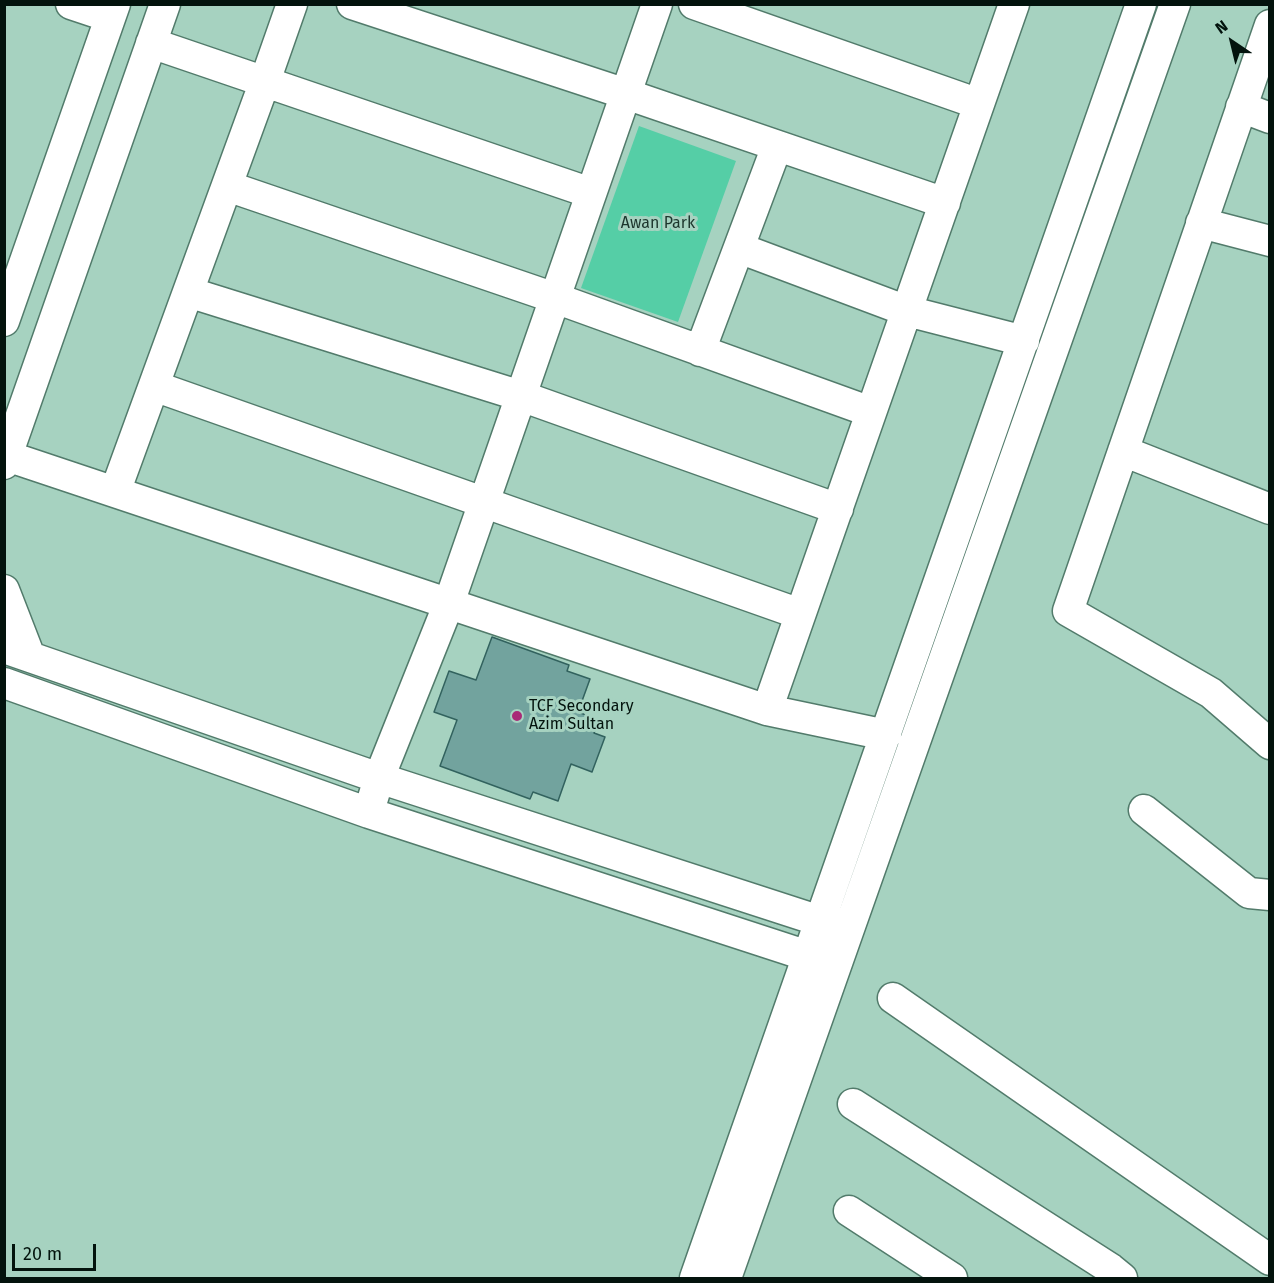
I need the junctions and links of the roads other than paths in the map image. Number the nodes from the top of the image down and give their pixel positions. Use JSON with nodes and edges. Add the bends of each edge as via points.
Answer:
{"nodes":[{"id":1,"x":71,"y":4,"type":"edge"},
{"id":2,"x":165,"y":4,"type":"edge"},
{"id":3,"x":292,"y":4,"type":"edge"},
{"id":4,"x":351,"y":4,"type":"edge"},
{"id":5,"x":657,"y":4,"type":"edge"},
{"id":6,"x":694,"y":4,"type":"edge"},
{"id":7,"x":1141,"y":4,"type":"edge"},
{"id":8,"x":1175,"y":4,"type":"edge"},
{"id":9,"x":1012,"y":5,"type":"edge"},
{"id":10,"x":112,"y":11,"type":"edge"},
{"id":11,"x":1269,"y":25,"type":"edge"},
{"id":12,"x":151,"y":43,"type":"junction"},
{"id":13,"x":266,"y":81,"type":"junction"},
{"id":14,"x":626,"y":94,"type":"junction"},
{"id":15,"x":979,"y":104,"type":"junction"},
{"id":16,"x":1241,"y":107,"type":"junction"},
{"id":17,"x":1269,"y":118,"type":"edge"},
{"id":18,"x":777,"y":146,"type":"junction"},
{"id":19,"x":227,"y":186,"type":"junction"},
{"id":20,"x":591,"y":194,"type":"junction"},
{"id":21,"x":945,"y":203,"type":"junction"},
{"id":22,"x":1201,"y":223,"type":"junction"},
{"id":23,"x":1269,"y":241,"type":"edge"},
{"id":24,"x":739,"y":248,"type":"junction"},
{"id":25,"x":188,"y":292,"type":"junction"},
{"id":26,"x":555,"y":298,"type":"junction"},
{"id":27,"x":907,"y":311,"type":"junction"},
{"id":28,"x":4,"y":321,"type":"edge"},
{"id":29,"x":1024,"y":341,"type":"junction"},
{"id":30,"x":700,"y":351,"type":"junction"},
{"id":31,"x":154,"y":386,"type":"junction"},
{"id":32,"x":521,"y":396,"type":"junction"},
{"id":33,"x":872,"y":412,"type":"junction"},
{"id":34,"x":1123,"y":451,"type":"junction"},
{"id":35,"x":6,"y":460,"type":"edge"},
{"id":36,"x":115,"y":492,"type":"junction"},
{"id":37,"x":484,"y":503,"type":"junction"},
{"id":38,"x":1269,"y":508,"type":"edge"},
{"id":39,"x":838,"y":509,"type":"junction"},
{"id":40,"x":4,"y":590,"type":"edge"},
{"id":41,"x":449,"y":603,"type":"junction"},
{"id":42,"x":800,"y":614,"type":"junction"},
{"id":43,"x":17,"y":652,"type":"edge"},
{"id":44,"x":11,"y":692,"type":"edge"},
{"id":45,"x":767,"y":710,"type":"junction"},
{"id":46,"x":886,"y":735,"type":"junction"},
{"id":47,"x":1269,"y":744,"type":"edge"},
{"id":48,"x":379,"y":778,"type":"junction"},
{"id":49,"x":1144,"y":810,"type":"dead end"},
{"id":50,"x":369,"y":813,"type":"junction"},
{"id":51,"x":1269,"y":895,"type":"edge"},
{"id":52,"x":820,"y":921,"type":"junction"},
{"id":53,"x":851,"y":924,"type":"junction"},
{"id":54,"x":808,"y":956,"type":"junction"},
{"id":55,"x":839,"y":958,"type":"junction"},
{"id":56,"x":893,"y":998,"type":"dead end"},
{"id":57,"x":853,"y":1104,"type":"dead end"},
{"id":58,"x":849,"y":1211,"type":"dead end"},
{"id":59,"x":1269,"y":1260,"type":"edge"},
{"id":60,"x":695,"y":1278,"type":"edge"},
{"id":61,"x":726,"y":1278,"type":"edge"},
{"id":62,"x":952,"y":1278,"type":"edge"},
{"id":63,"x":1122,"y":1278,"type":"edge"}],
"edges":[{"from":1,"to":10,"type":"street"},
{"from":2,"to":12,"type":"street"},
{"from":3,"to":13,"type":"street"},
{"from":4,"to":14,"type":"street"},
{"from":5,"to":14,"type":"street"},
{"from":6,"to":15,"type":"street"},
{"from":7,"to":29,"type":"street"},
{"from":8,"to":53,"type":"street"},
{"from":9,"to":15,"type":"street"},
{"from":10,"to":28,"type":"street"},
{"from":11,"to":16,"type":"street"},
{"from":12,"to":13,"type":"street"},
{"from":12,"to":35,"type":"street"},
{"from":13,"to":19,"type":"street"},
{"from":13,"to":20,"type":"street"},
{"from":14,"to":18,"type":"street"},
{"from":14,"to":20,"type":"street"},
{"from":15,"to":21,"type":"street"},
{"from":16,"to":17,"type":"street"},
{"from":16,"to":22,"type":"street"},
{"from":18,"to":21,"type":"street"},
{"from":18,"to":24,"type":"street"},
{"from":19,"to":25,"type":"street"},
{"from":19,"to":26,"type":"street"},
{"from":20,"to":26,"type":"street"},
{"from":21,"to":27,"type":"street"},
{"from":22,"to":23,"type":"street"},
{"from":22,"to":34,"type":"street"},
{"from":24,"to":27,"type":"street"},
{"from":24,"to":30,"type":"street"},
{"from":25,"to":31,"type":"street"},
{"from":25,"to":32,"type":"street"},
{"from":26,"to":30,"type":"street"},
{"from":26,"to":32,"type":"street"},
{"from":27,"to":29,"type":"street"},
{"from":27,"to":33,"type":"street"},
{"from":29,"to":46,"type":"street"},
{"from":30,"to":33,"type":"street"},
{"from":31,"to":36,"type":"street"},
{"from":31,"to":37,"type":"street"},
{"from":32,"to":37,"type":"street"},
{"from":32,"to":39,"type":"street"},
{"from":33,"to":39,"type":"street"},
{"from":34,"to":38,"type":"street"},
{"from":34,"to":47,"type":"street","via":[[1068,611],[1211,693]]},
{"from":35,"to":36,"type":"street"},
{"from":36,"to":41,"type":"street"},
{"from":37,"to":41,"type":"street"},
{"from":37,"to":42,"type":"street"},
{"from":39,"to":42,"type":"street"},
{"from":40,"to":43,"type":"street"},
{"from":41,"to":45,"type":"street"},
{"from":41,"to":48,"type":"street"},
{"from":42,"to":45,"type":"street"},
{"from":43,"to":48,"type":"street"},
{"from":44,"to":50,"type":"street"},
{"from":45,"to":46,"type":"street"},
{"from":46,"to":52,"type":"street"},
{"from":48,"to":50,"type":"street"},
{"from":48,"to":52,"type":"street"},
{"from":49,"to":51,"type":"street","via":[[1249,893]]},
{"from":50,"to":54,"type":"street"},
{"from":52,"to":53,"type":"street"},
{"from":52,"to":54,"type":"street"},
{"from":53,"to":55,"type":"street"},
{"from":54,"to":55,"type":"street"},
{"from":54,"to":60,"type":"street"},
{"from":55,"to":61,"type":"street"},
{"from":56,"to":59,"type":"street"},
{"from":57,"to":63,"type":"street"},
{"from":58,"to":62,"type":"street"}]}
